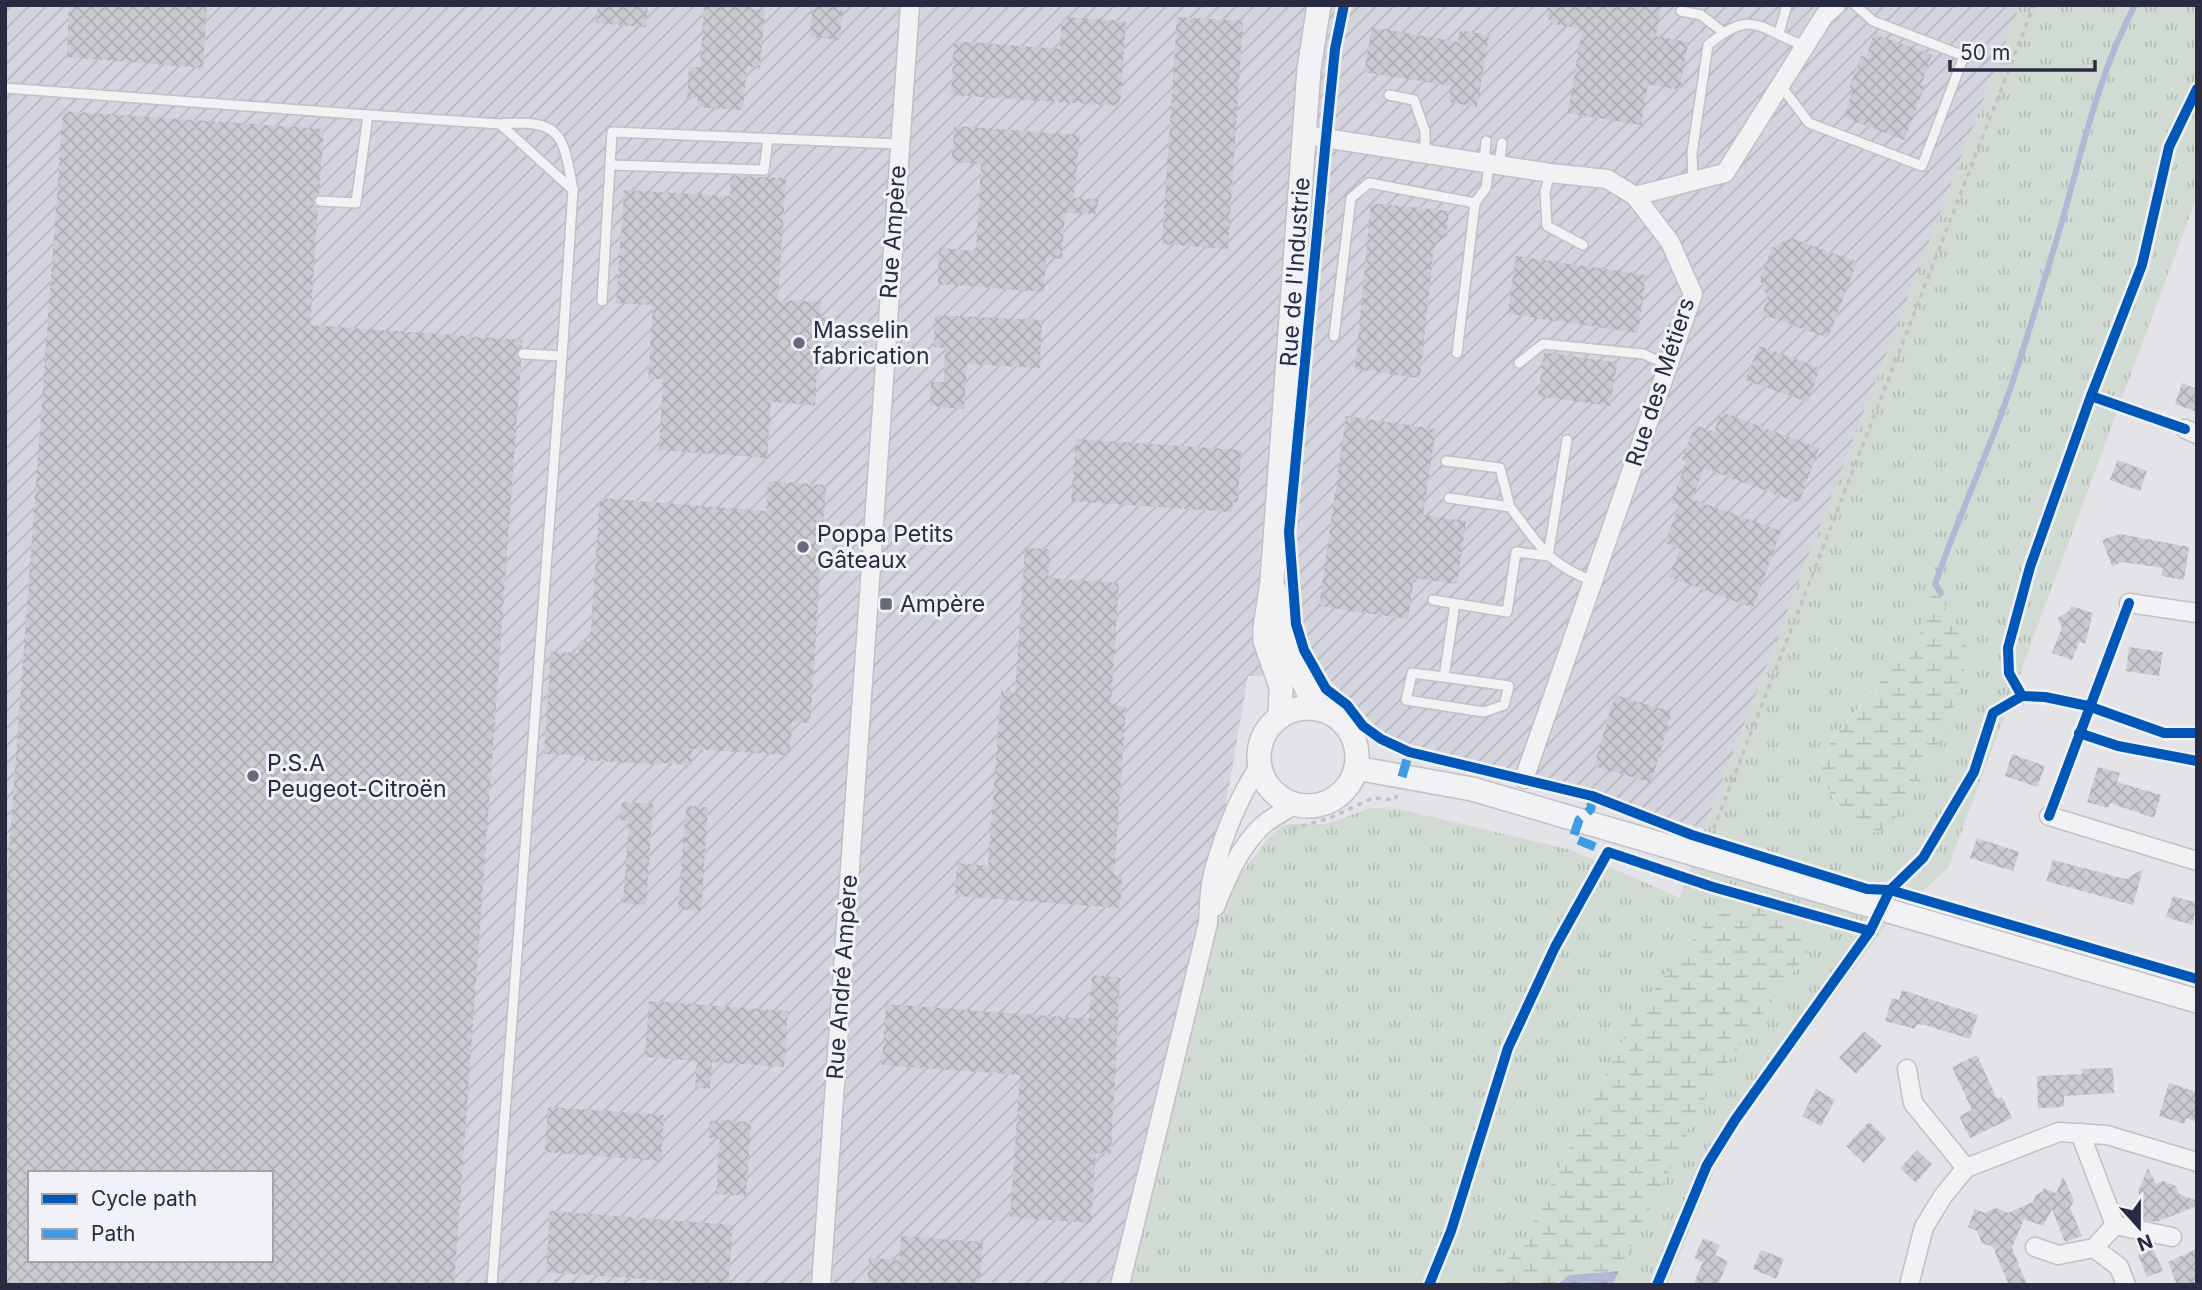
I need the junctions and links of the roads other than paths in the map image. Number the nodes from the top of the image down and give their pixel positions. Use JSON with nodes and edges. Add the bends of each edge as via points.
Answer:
{"nodes":[{"id":1,"x":910,"y":5,"type":"edge"},
{"id":2,"x":1319,"y":5,"type":"edge"},
{"id":3,"x":1787,"y":5,"type":"edge"},
{"id":4,"x":1836,"y":5,"type":"edge"},
{"id":5,"x":1855,"y":5,"type":"edge"},
{"id":6,"x":1681,"y":11,"type":"dead end"},
{"id":7,"x":1723,"y":32,"type":"junction"},
{"id":8,"x":1779,"y":33,"type":"junction"},
{"id":9,"x":1806,"y":46,"type":"junction"},
{"id":10,"x":1781,"y":86,"type":"junction"},
{"id":11,"x":5,"y":88,"type":"edge"},
{"id":12,"x":1389,"y":95,"type":"dead end"},
{"id":13,"x":368,"y":115,"type":"junction"},
{"id":14,"x":500,"y":124,"type":"junction"},
{"id":15,"x":1305,"y":135,"type":"junction"},
{"id":16,"x":768,"y":139,"type":"junction"},
{"id":17,"x":1486,"y":141,"type":"dead end"},
{"id":18,"x":1502,"y":143,"type":"dead end"},
{"id":19,"x":899,"y":144,"type":"junction"},
{"id":20,"x":1425,"y":154,"type":"junction"},
{"id":21,"x":1491,"y":164,"type":"junction"},
{"id":22,"x":610,"y":165,"type":"junction"},
{"id":23,"x":1549,"y":173,"type":"junction"},
{"id":24,"x":1693,"y":181,"type":"junction"},
{"id":25,"x":573,"y":190,"type":"junction"},
{"id":26,"x":1635,"y":196,"type":"junction"},
{"id":27,"x":320,"y":201,"type":"dead end"},
{"id":28,"x":1475,"y":203,"type":"junction"},
{"id":29,"x":1583,"y":245,"type":"dead end"},
{"id":30,"x":602,"y":301,"type":"dead end"},
{"id":31,"x":1334,"y":336,"type":"dead end"},
{"id":32,"x":1457,"y":353,"type":"dead end"},
{"id":33,"x":523,"y":354,"type":"dead end"},
{"id":34,"x":562,"y":356,"type":"junction"},
{"id":35,"x":1519,"y":363,"type":"dead end"},
{"id":36,"x":1668,"y":365,"type":"junction"},
{"id":37,"x":1567,"y":440,"type":"dead end"},
{"id":38,"x":1446,"y":461,"type":"dead end"},
{"id":39,"x":1449,"y":498,"type":"dead end"},
{"id":40,"x":1510,"y":507,"type":"junction"},
{"id":41,"x":1548,"y":556,"type":"junction"},
{"id":42,"x":1272,"y":581,"type":"junction"},
{"id":43,"x":1593,"y":581,"type":"junction"},
{"id":44,"x":1433,"y":600,"type":"dead end"},
{"id":45,"x":2129,"y":603,"type":"dead end"},
{"id":46,"x":1455,"y":604,"type":"junction"},
{"id":47,"x":2197,"y":613,"type":"edge"},
{"id":48,"x":863,"y":669,"type":"joint"},
{"id":49,"x":1444,"y":677,"type":"junction"},
{"id":50,"x":1319,"y":709,"type":"junction"},
{"id":51,"x":1280,"y":717,"type":"junction"},
{"id":52,"x":1260,"y":765,"type":"junction"},
{"id":53,"x":1356,"y":768,"type":"junction"},
{"id":54,"x":1524,"y":779,"type":"dead end"},
{"id":55,"x":1296,"y":804,"type":"junction"},
{"id":56,"x":2049,"y":816,"type":"dead end"},
{"id":57,"x":2197,"y":861,"type":"edge"},
{"id":58,"x":1208,"y":923,"type":"junction"},
{"id":59,"x":2197,"y":1001,"type":"edge"},
{"id":60,"x":1907,"y":1069,"type":"dead end"},
{"id":61,"x":2080,"y":1133,"type":"junction"},
{"id":62,"x":2197,"y":1162,"type":"edge"},
{"id":63,"x":1966,"y":1168,"type":"junction"},
{"id":64,"x":2115,"y":1225,"type":"junction"},
{"id":65,"x":2172,"y":1237,"type":"dead end"},
{"id":66,"x":2035,"y":1247,"type":"dead end"},
{"id":67,"x":2094,"y":1248,"type":"junction"},
{"id":68,"x":492,"y":1285,"type":"edge"},
{"id":69,"x":821,"y":1285,"type":"edge"},
{"id":70,"x":1120,"y":1285,"type":"edge"},
{"id":71,"x":1909,"y":1285,"type":"edge"},
{"id":72,"x":2126,"y":1285,"type":"edge"}],
"edges":[{"from":1,"to":19,"type":"street","name":"Rue Ampère"},
{"from":2,"to":15,"type":"street","name":"Rue de l'Industrie"},
{"from":3,"to":8,"type":"lane"},
{"from":4,"to":9,"type":"street"},
{"from":5,"to":10,"type":"lane","via":[[1873,21],[1964,56],[1922,166],[1809,123]]},
{"from":6,"to":7,"type":"lane","via":[[1701,15]]},
{"from":7,"to":8,"type":"lane","via":[[1749,22]]},
{"from":7,"to":24,"type":"lane","via":[[1707,45],[1692,153]]},
{"from":8,"to":9,"type":"lane"},
{"from":9,"to":10,"type":"street"},
{"from":10,"to":24,"type":"street","via":[[1725,173]]},
{"from":11,"to":13,"type":"lane"},
{"from":12,"to":20,"type":"lane","via":[[1414,100],[1425,131]]},
{"from":13,"to":14,"type":"lane"},
{"from":13,"to":27,"type":"lane","via":[[356,203]]},
{"from":14,"to":25,"type":"lane"},
{"from":14,"to":25,"type":"lane","via":[[528,121],[552,128],[566,148]]},
{"from":15,"to":20,"type":"street","name":"Rue des Métiers"},
{"from":15,"to":42,"type":"street","name":"Rue de l'Industrie"},
{"from":16,"to":19,"type":"lane"},
{"from":16,"to":22,"type":"lane","via":[[764,170]]},
{"from":16,"to":22,"type":"lane","via":[[612,132]]},
{"from":17,"to":21,"type":"lane"},
{"from":18,"to":21,"type":"lane"},
{"from":19,"to":48,"type":"street","name":"Rue Ampère"},
{"from":20,"to":21,"type":"street","name":"Rue des Métiers"},
{"from":21,"to":23,"type":"street","name":"Rue des Métiers"},
{"from":21,"to":28,"type":"lane","via":[[1486,188]]},
{"from":22,"to":30,"type":"lane"},
{"from":23,"to":26,"type":"street","name":"Rue des Métiers","via":[[1607,179]]},
{"from":23,"to":29,"type":"lane","via":[[1547,226]]},
{"from":24,"to":26,"type":"street"},
{"from":25,"to":34,"type":"lane"},
{"from":26,"to":36,"type":"street","name":"Rue des Métiers","via":[[1670,242],[1693,294]]},
{"from":28,"to":31,"type":"lane","via":[[1369,183],[1351,198]]},
{"from":28,"to":32,"type":"lane"},
{"from":33,"to":34,"type":"lane"},
{"from":34,"to":68,"type":"lane"},
{"from":35,"to":36,"type":"lane","via":[[1543,344],[1643,354]]},
{"from":36,"to":43,"type":"street","name":"Rue des Métiers"},
{"from":37,"to":41,"type":"lane"},
{"from":38,"to":40,"type":"lane","via":[[1500,468]]},
{"from":39,"to":40,"type":"lane"},
{"from":40,"to":41,"type":"lane"},
{"from":41,"to":43,"type":"lane","via":[[1569,572]]},
{"from":41,"to":46,"type":"lane","via":[[1517,552],[1507,612]]},
{"from":42,"to":50,"type":"street","name":"Rue de l'Industrie","via":[[1296,665]]},
{"from":42,"to":51,"type":"street","name":"Rue de l'Industrie","via":[[1265,641],[1281,687]]},
{"from":43,"to":54,"type":"street","name":"Rue des Métiers"},
{"from":44,"to":46,"type":"lane"},
{"from":45,"to":47,"type":"street"},
{"from":46,"to":49,"type":"lane"},
{"from":48,"to":69,"type":"street","name":"Rue André Ampère"},
{"from":49,"to":49,"type":"lane","via":[[1509,686],[1504,705],[1484,712],[1406,701],[1412,673]]},
{"from":50,"to":51,"type":"street","via":[[1292,710]]},
{"from":50,"to":53,"type":"street","via":[[1349,729],[1356,746]]},
{"from":51,"to":52,"type":"street","via":[[1264,735]]},
{"from":52,"to":55,"type":"street","via":[[1277,795]]},
{"from":52,"to":58,"type":"street","via":[[1244,789],[1225,836],[1213,876]]},
{"from":53,"to":55,"type":"street","via":[[1346,788],[1329,800],[1318,805]]},
{"from":53,"to":59,"type":"street","via":[[1472,789]]},
{"from":55,"to":58,"type":"street","via":[[1253,836],[1234,863]]},
{"from":56,"to":57,"type":"street"},
{"from":58,"to":70,"type":"street"},
{"from":60,"to":63,"type":"street","via":[[1913,1104]]},
{"from":61,"to":62,"type":"street","via":[[2107,1135]]},
{"from":61,"to":63,"type":"street","via":[[2059,1132]]},
{"from":61,"to":64,"type":"street"},
{"from":63,"to":71,"type":"street","via":[[1924,1227]]},
{"from":64,"to":65,"type":"street"},
{"from":64,"to":67,"type":"street"},
{"from":66,"to":67,"type":"street","via":[[2058,1255]]},
{"from":67,"to":72,"type":"street","via":[[2119,1267]]}]}
